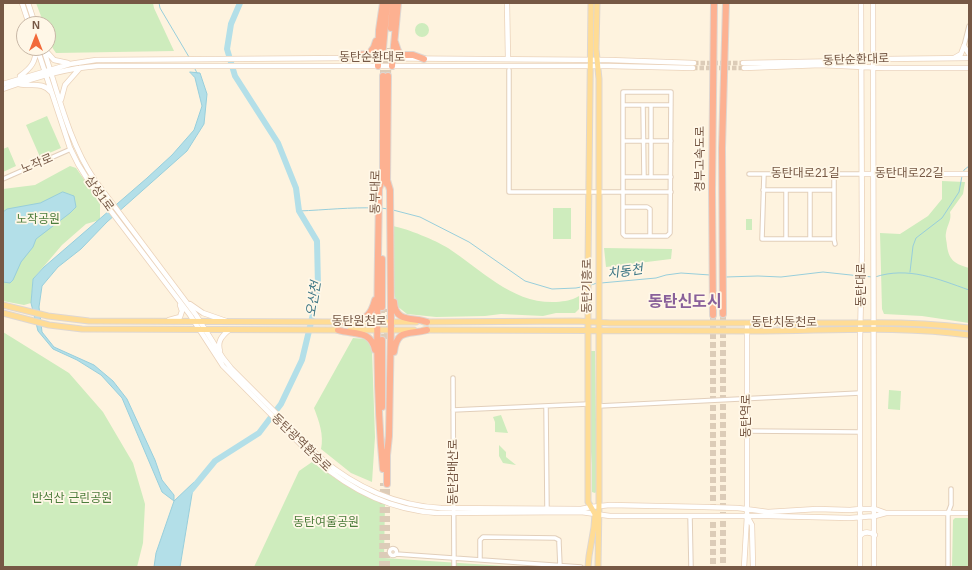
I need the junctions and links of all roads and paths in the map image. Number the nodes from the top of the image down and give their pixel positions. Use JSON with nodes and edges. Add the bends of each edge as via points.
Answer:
{"nodes":[{"id":1,"x":22,"y":3,"type":"edge"},
{"id":2,"x":28,"y":3,"type":"edge"},
{"id":3,"x":383,"y":3,"type":"edge"},
{"id":4,"x":387,"y":3,"type":"edge"},
{"id":5,"x":394,"y":3,"type":"edge"},
{"id":6,"x":398,"y":3,"type":"edge"},
{"id":7,"x":507,"y":3,"type":"edge"},
{"id":8,"x":591,"y":3,"type":"edge"},
{"id":9,"x":597,"y":3,"type":"edge"},
{"id":10,"x":714,"y":3,"type":"edge"},
{"id":11,"x":726,"y":3,"type":"edge"},
{"id":12,"x":861,"y":3,"type":"edge"},
{"id":13,"x":873,"y":3,"type":"edge"},
{"id":14,"x":26,"y":16,"type":"edge"},
{"id":15,"x":32,"y":16,"type":"edge"},
{"id":16,"x":969,"y":26,"type":"edge"},
{"id":17,"x":379,"y":30,"type":"junction"},
{"id":18,"x":968,"y":34,"type":"edge"},
{"id":19,"x":394,"y":39,"type":"junction"},
{"id":20,"x":964,"y":46,"type":"junction"},
{"id":21,"x":969,"y":54,"type":"edge"},
{"id":22,"x":36,"y":56,"type":"edge"},
{"id":23,"x":41,"y":56,"type":"edge"},
{"id":24,"x":45,"y":56,"type":"edge"},
{"id":25,"x":49,"y":56,"type":"edge"},
{"id":26,"x":349,"y":58,"type":"junction"},
{"id":27,"x":378,"y":58,"type":"junction"},
{"id":28,"x":392,"y":58,"type":"junction"},
{"id":29,"x":953,"y":58,"type":"junction"},
{"id":30,"x":969,"y":58,"type":"edge"},
{"id":31,"x":424,"y":59,"type":"junction"},
{"id":32,"x":508,"y":59,"type":"junction"},
{"id":33,"x":590,"y":59,"type":"junction"},
{"id":34,"x":873,"y":59,"type":"junction"},
{"id":35,"x":597,"y":60,"type":"junction"},
{"id":36,"x":861,"y":60,"type":"junction"},
{"id":37,"x":70,"y":64,"type":"junction"},
{"id":38,"x":62,"y":66,"type":"junction"},
{"id":39,"x":378,"y":66,"type":"junction"},
{"id":40,"x":392,"y":66,"type":"junction"},
{"id":41,"x":590,"y":66,"type":"junction"},
{"id":42,"x":598,"y":66,"type":"junction"},
{"id":43,"x":861,"y":66,"type":"junction"},
{"id":44,"x":509,"y":67,"type":"junction"},
{"id":45,"x":873,"y":67,"type":"junction"},
{"id":46,"x":81,"y":68,"type":"junction"},
{"id":47,"x":969,"y":68,"type":"edge"},
{"id":48,"x":48,"y":72,"type":"junction"},
{"id":49,"x":64,"y":72,"type":"junction"},
{"id":50,"x":385,"y":76,"type":"tunnel mouth"},
{"id":51,"x":16,"y":81,"type":"junction"},
{"id":52,"x":3,"y":84,"type":"edge"},
{"id":53,"x":3,"y":89,"type":"edge"},
{"id":54,"x":54,"y":98,"type":"junction"},
{"id":55,"x":61,"y":102,"type":"junction"},
{"id":56,"x":623,"y":104,"type":"junction"},
{"id":57,"x":643,"y":105,"type":"junction"},
{"id":58,"x":651,"y":105,"type":"junction"},
{"id":59,"x":671,"y":105,"type":"junction"},
{"id":60,"x":623,"y":141,"type":"junction"},
{"id":61,"x":643,"y":141,"type":"junction"},
{"id":62,"x":651,"y":141,"type":"junction"},
{"id":63,"x":671,"y":141,"type":"junction"},
{"id":64,"x":71,"y":149,"type":"junction"},
{"id":65,"x":749,"y":174,"type":"dead end"},
{"id":66,"x":764,"y":174,"type":"junction"},
{"id":67,"x":834,"y":174,"type":"junction"},
{"id":68,"x":862,"y":174,"type":"junction"},
{"id":69,"x":873,"y":174,"type":"junction"},
{"id":70,"x":969,"y":174,"type":"edge"},
{"id":71,"x":623,"y":177,"type":"junction"},
{"id":72,"x":644,"y":177,"type":"junction"},
{"id":73,"x":651,"y":177,"type":"junction"},
{"id":74,"x":671,"y":177,"type":"junction"},
{"id":75,"x":3,"y":179,"type":"edge"},
{"id":76,"x":763,"y":190,"type":"junction"},
{"id":77,"x":786,"y":190,"type":"junction"},
{"id":78,"x":810,"y":190,"type":"junction"},
{"id":79,"x":834,"y":190,"type":"junction"},
{"id":80,"x":589,"y":192,"type":"junction"},
{"id":81,"x":599,"y":192,"type":"junction"},
{"id":82,"x":623,"y":192,"type":"junction"},
{"id":83,"x":671,"y":192,"type":"junction"},
{"id":84,"x":107,"y":201,"type":"junction"},
{"id":85,"x":623,"y":207,"type":"junction"},
{"id":86,"x":385,"y":224,"type":"junction"},
{"id":87,"x":650,"y":236,"type":"junction"},
{"id":88,"x":786,"y":239,"type":"junction"},
{"id":89,"x":810,"y":239,"type":"junction"},
{"id":90,"x":834,"y":239,"type":"junction"},
{"id":91,"x":835,"y":244,"type":"dead end"},
{"id":92,"x":391,"y":294,"type":"junction"},
{"id":93,"x":377,"y":295,"type":"junction"},
{"id":94,"x":180,"y":298,"type":"junction"},
{"id":95,"x":3,"y":305,"type":"edge"},
{"id":96,"x":385,"y":308,"type":"tunnel mouth"},
{"id":97,"x":3,"y":313,"type":"edge"},
{"id":98,"x":723,"y":314,"type":"tunnel mouth"},
{"id":99,"x":713,"y":315,"type":"tunnel mouth"},
{"id":100,"x":162,"y":321,"type":"junction"},
{"id":101,"x":588,"y":321,"type":"junction"},
{"id":102,"x":197,"y":322,"type":"junction"},
{"id":103,"x":228,"y":322,"type":"junction"},
{"id":104,"x":340,"y":322,"type":"junction"},
{"id":105,"x":377,"y":322,"type":"junction"},
{"id":106,"x":391,"y":322,"type":"junction"},
{"id":107,"x":427,"y":322,"type":"junction"},
{"id":108,"x":599,"y":322,"type":"junction"},
{"id":109,"x":874,"y":322,"type":"junction"},
{"id":110,"x":746,"y":323,"type":"junction"},
{"id":111,"x":861,"y":323,"type":"junction"},
{"id":112,"x":969,"y":328,"type":"edge"},
{"id":113,"x":874,"y":329,"type":"junction"},
{"id":114,"x":202,"y":330,"type":"junction"},
{"id":115,"x":229,"y":330,"type":"junction"},
{"id":116,"x":338,"y":330,"type":"junction"},
{"id":117,"x":377,"y":330,"type":"junction"},
{"id":118,"x":391,"y":330,"type":"junction"},
{"id":119,"x":427,"y":330,"type":"junction"},
{"id":120,"x":588,"y":330,"type":"junction"},
{"id":121,"x":599,"y":330,"type":"junction"},
{"id":122,"x":861,"y":330,"type":"junction"},
{"id":123,"x":746,"y":331,"type":"junction"},
{"id":124,"x":969,"y":335,"type":"edge"},
{"id":125,"x":588,"y":352,"type":"junction"},
{"id":126,"x":599,"y":352,"type":"junction"},
{"id":127,"x":223,"y":358,"type":"junction"},
{"id":128,"x":377,"y":367,"type":"junction"},
{"id":129,"x":390,"y":368,"type":"junction"},
{"id":130,"x":453,"y":378,"type":"dead end"},
{"id":131,"x":240,"y":380,"type":"junction"},
{"id":132,"x":860,"y":393,"type":"junction"},
{"id":133,"x":746,"y":399,"type":"junction"},
{"id":134,"x":588,"y":404,"type":"junction"},
{"id":135,"x":546,"y":406,"type":"junction"},
{"id":136,"x":600,"y":406,"type":"junction"},
{"id":137,"x":453,"y":410,"type":"junction"},
{"id":138,"x":747,"y":431,"type":"junction"},
{"id":139,"x":860,"y":432,"type":"junction"},
{"id":140,"x":387,"y":455,"type":"junction"},
{"id":141,"x":383,"y":469,"type":"junction"},
{"id":142,"x":951,"y":489,"type":"dead end"},
{"id":143,"x":588,"y":491,"type":"junction"},
{"id":144,"x":599,"y":492,"type":"junction"},
{"id":145,"x":599,"y":506,"type":"junction"},
{"id":146,"x":591,"y":507,"type":"junction"},
{"id":147,"x":860,"y":509,"type":"junction"},
{"id":148,"x":547,"y":510,"type":"junction"},
{"id":149,"x":747,"y":510,"type":"junction"},
{"id":150,"x":875,"y":510,"type":"junction"},
{"id":151,"x":454,"y":511,"type":"junction"},
{"id":152,"x":886,"y":513,"type":"junction"},
{"id":153,"x":948,"y":513,"type":"junction"},
{"id":154,"x":969,"y":513,"type":"edge"},
{"id":155,"x":769,"y":514,"type":"junction"},
{"id":156,"x":597,"y":515,"type":"junction"},
{"id":157,"x":690,"y":516,"type":"junction"},
{"id":158,"x":747,"y":516,"type":"junction"},
{"id":159,"x":875,"y":516,"type":"junction"},
{"id":160,"x":860,"y":518,"type":"junction"},
{"id":161,"x":875,"y":535,"type":"junction"},
{"id":162,"x":860,"y":536,"type":"junction"},
{"id":163,"x":752,"y":544,"type":"junction"},
{"id":164,"x":745,"y":545,"type":"junction"},
{"id":165,"x":396,"y":554,"type":"dead end"},
{"id":166,"x":454,"y":559,"type":"junction"},
{"id":167,"x":480,"y":560,"type":"junction"},
{"id":168,"x":560,"y":566,"type":"junction"},
{"id":169,"x":454,"y":567,"type":"edge"},
{"id":170,"x":581,"y":567,"type":"edge"},
{"id":171,"x":588,"y":567,"type":"edge"},
{"id":172,"x":598,"y":567,"type":"edge"},
{"id":173,"x":691,"y":567,"type":"edge"},
{"id":174,"x":744,"y":567,"type":"edge"},
{"id":175,"x":753,"y":567,"type":"edge"},
{"id":176,"x":860,"y":567,"type":"edge"},
{"id":177,"x":874,"y":567,"type":"edge"},
{"id":178,"x":948,"y":567,"type":"edge"}],
"edges":[{"from":1,"to":14,"type":"street"},
{"from":2,"to":15,"type":"street"},
{"from":3,"to":17,"type":"highway"},
{"from":4,"to":5,"type":"highway","via":[[386,48]]},
{"from":6,"to":19,"type":"highway"},
{"from":7,"to":32,"type":"street"},
{"from":8,"to":33,"type":"main road","name":"동탄기흥로"},
{"from":9,"to":35,"type":"main road","name":"동탄기흥로"},
{"from":10,"to":99,"type":"highway","name":"경부고속도로"},
{"from":11,"to":98,"type":"highway","name":"경부고속도로","via":[[723,102]]},
{"from":12,"to":36,"type":"street","name":"동탄대로"},
{"from":13,"to":34,"type":"street","name":"동탄대로"},
{"from":16,"to":18,"type":"street"},
{"from":17,"to":26,"type":"highway","via":[[369,54]]},
{"from":17,"to":27,"type":"highway"},
{"from":18,"to":20,"type":"street"},
{"from":19,"to":28,"type":"highway"},
{"from":19,"to":31,"type":"highway","via":[[401,55],[414,55]]},
{"from":20,"to":21,"type":"street"},
{"from":20,"to":29,"type":"street","via":[[961,54]]},
{"from":22,"to":51,"type":"street","via":[[32,65]]},
{"from":23,"to":48,"type":"street","name":"삼성1로"},
{"from":24,"to":48,"type":"street","name":"삼성1로"},
{"from":25,"to":37,"type":"street"},
{"from":26,"to":27,"type":"street","name":"동탄순환대로"},
{"from":26,"to":37,"type":"street","name":"동탄순환대로","via":[[96,60]]},
{"from":27,"to":28,"type":"street","name":"동탄순환대로"},
{"from":27,"to":39,"type":"highway"},
{"from":28,"to":31,"type":"street","name":"동탄순환대로"},
{"from":28,"to":40,"type":"highway"},
{"from":29,"to":30,"type":"street","name":"동탄순환대로"},
{"from":29,"to":34,"type":"street","name":"동탄순환대로"},
{"from":31,"to":32,"type":"street","name":"동탄순환대로"},
{"from":32,"to":33,"type":"street","name":"동탄순환대로"},
{"from":33,"to":35,"type":"street","name":"동탄순환대로"},
{"from":33,"to":41,"type":"main road","name":"동탄기흥로"},
{"from":34,"to":36,"type":"street","name":"동탄순환대로"},
{"from":34,"to":45,"type":"street","name":"동탄대로"},
{"from":35,"to":42,"type":"main road","name":"동탄기흥로"},
{"from":35,"to":42,"type":"street","name":"동탄순환대로","via":[[694,65]]},
{"from":36,"to":43,"type":"street","name":"동탄대로"},
{"from":36,"to":43,"type":"street","name":"동탄순환대로","via":[[743,66]]},
{"from":37,"to":38,"type":"street","name":"동탄순환대로"},
{"from":38,"to":48,"type":"street","name":"동탄순환대로"},
{"from":38,"to":49,"type":"street","via":[[61,70]]},
{"from":39,"to":40,"type":"street","name":"동탄순환대로"},
{"from":39,"to":46,"type":"street","name":"동탄순환대로"},
{"from":40,"to":44,"type":"street","name":"동탄순환대로"},
{"from":41,"to":42,"type":"street","name":"동탄순환대로"},
{"from":41,"to":44,"type":"street","name":"동탄순환대로"},
{"from":41,"to":80,"type":"main road","name":"동탄기흥로"},
{"from":42,"to":81,"type":"main road","name":"동탄기흥로"},
{"from":43,"to":45,"type":"street","name":"동탄순환대로"},
{"from":43,"to":68,"type":"street","name":"동탄대로"},
{"from":44,"to":80,"type":"street","via":[[509,192]]},
{"from":45,"to":47,"type":"street","name":"동탄순환대로"},
{"from":45,"to":69,"type":"street","name":"동탄대로"},
{"from":46,"to":49,"type":"street","name":"동탄순환대로"},
{"from":46,"to":55,"type":"street","via":[[64,85]]},
{"from":48,"to":49,"type":"street","name":"동탄순환대로"},
{"from":48,"to":51,"type":"street"},
{"from":48,"to":54,"type":"street","name":"삼성1로"},
{"from":48,"to":55,"type":"street","name":"삼성1로"},
{"from":50,"to":86,"type":"highway","name":"동부대로"},
{"from":51,"to":52,"type":"street"},
{"from":51,"to":53,"type":"street"},
{"from":51,"to":54,"type":"street","via":[[23,85],[45,86]]},
{"from":54,"to":64,"type":"street","name":"삼성1로"},
{"from":55,"to":84,"type":"street","name":"삼성1로","via":[[82,160]]},
{"from":56,"to":57,"type":"street"},
{"from":56,"to":59,"type":"street","via":[[623,92],[671,92]]},
{"from":56,"to":60,"type":"street"},
{"from":57,"to":58,"type":"street"},
{"from":57,"to":61,"type":"street"},
{"from":58,"to":59,"type":"street"},
{"from":58,"to":62,"type":"street"},
{"from":59,"to":63,"type":"street"},
{"from":60,"to":61,"type":"street"},
{"from":60,"to":71,"type":"street"},
{"from":61,"to":62,"type":"street"},
{"from":61,"to":72,"type":"street"},
{"from":62,"to":63,"type":"street"},
{"from":62,"to":73,"type":"street"},
{"from":63,"to":74,"type":"street"},
{"from":64,"to":75,"type":"street","name":"노작로"},
{"from":64,"to":84,"type":"street","name":"삼성1로","via":[[86,178]]},
{"from":65,"to":66,"type":"street","name":"동탄대로21길"},
{"from":66,"to":67,"type":"street","name":"동탄대로21길"},
{"from":66,"to":76,"type":"street"},
{"from":67,"to":68,"type":"street","name":"동탄대로21길"},
{"from":67,"to":79,"type":"street"},
{"from":68,"to":69,"type":"street","name":"동탄대로22길"},
{"from":68,"to":111,"type":"street","name":"동탄대로"},
{"from":69,"to":70,"type":"street","name":"동탄대로22길"},
{"from":69,"to":109,"type":"street","name":"동탄대로"},
{"from":71,"to":72,"type":"street"},
{"from":71,"to":82,"type":"street"},
{"from":72,"to":73,"type":"street"},
{"from":73,"to":74,"type":"street"},
{"from":74,"to":83,"type":"street"},
{"from":76,"to":77,"type":"street"},
{"from":76,"to":88,"type":"street","via":[[762,239]]},
{"from":77,"to":78,"type":"street"},
{"from":77,"to":88,"type":"street"},
{"from":78,"to":79,"type":"street"},
{"from":78,"to":89,"type":"street"},
{"from":79,"to":90,"type":"street"},
{"from":80,"to":81,"type":"street"},
{"from":80,"to":101,"type":"main road","name":"동탄기흥로"},
{"from":81,"to":82,"type":"street"},
{"from":81,"to":108,"type":"main road","name":"동탄기흥로"},
{"from":82,"to":83,"type":"street"},
{"from":82,"to":85,"type":"street"},
{"from":83,"to":87,"type":"street","via":[[670,233],[667,236]]},
{"from":84,"to":94,"type":"street","name":"삼성1로"},
{"from":85,"to":87,"type":"street","via":[[650,209]]},
{"from":85,"to":87,"type":"street","via":[[623,234]]},
{"from":86,"to":92,"type":"highway"},
{"from":86,"to":93,"type":"highway"},
{"from":86,"to":96,"type":"highway","name":"동부대로"},
{"from":88,"to":89,"type":"street"},
{"from":89,"to":90,"type":"street"},
{"from":90,"to":91,"type":"street"},
{"from":92,"to":106,"type":"highway"},
{"from":92,"to":107,"type":"highway","via":[[399,315],[406,319]]},
{"from":93,"to":104,"type":"highway","via":[[369,315],[361,319]]},
{"from":93,"to":105,"type":"highway"},
{"from":94,"to":100,"type":"street","via":[[180,317]]},
{"from":94,"to":102,"type":"street","name":"삼성1로"},
{"from":94,"to":103,"type":"street","via":[[197,310]]},
{"from":95,"to":100,"type":"main road","name":"동탄원천로","via":[[48,316],[89,321]]},
{"from":97,"to":114,"type":"main road","name":"동탄원천로","via":[[49,325],[95,329]]},
{"from":100,"to":102,"type":"main road","name":"동탄원천로"},
{"from":101,"to":107,"type":"main road","name":"동탄원천로"},
{"from":101,"to":108,"type":"main road","name":"동탄원천로"},
{"from":101,"to":120,"type":"main road","name":"동탄기흥로"},
{"from":102,"to":103,"type":"main road","name":"동탄원천로"},
{"from":102,"to":114,"type":"street","name":"동탄광역환승로"},
{"from":103,"to":104,"type":"main road","name":"동탄원천로"},
{"from":104,"to":105,"type":"main road","name":"동탄원천로"},
{"from":105,"to":106,"type":"main road","name":"동탄원천로"},
{"from":105,"to":117,"type":"highway"},
{"from":106,"to":107,"type":"main road","name":"동탄원천로"},
{"from":106,"to":118,"type":"highway"},
{"from":108,"to":110,"type":"main road","name":"동탄치동천로"},
{"from":108,"to":121,"type":"main road","name":"동탄기흥로"},
{"from":109,"to":111,"type":"main road","name":"동탄치동천로"},
{"from":109,"to":112,"type":"main road","name":"동탄치동천로"},
{"from":109,"to":113,"type":"street","name":"동탄대로"},
{"from":110,"to":111,"type":"main road","name":"동탄치동천로"},
{"from":110,"to":123,"type":"street","name":"동탄역로"},
{"from":111,"to":122,"type":"street","name":"동탄대로"},
{"from":113,"to":122,"type":"main road","name":"동탄치동천로"},
{"from":113,"to":124,"type":"main road","name":"동탄치동천로"},
{"from":113,"to":150,"type":"street","name":"동탄대로"},
{"from":114,"to":115,"type":"main road","name":"동탄원천로"},
{"from":114,"to":127,"type":"street","name":"동탄광역환승로"},
{"from":114,"to":131,"type":"street","name":"동탄광역환승로","via":[[218,359]]},
{"from":115,"to":116,"type":"main road","name":"동탄원천로"},
{"from":115,"to":127,"type":"street","via":[[218,344]]},
{"from":116,"to":117,"type":"main road","name":"동탄원천로"},
{"from":116,"to":128,"type":"highway","via":[[363,334],[370,339],[374,344]]},
{"from":117,"to":118,"type":"main road","name":"동탄원천로"},
{"from":117,"to":128,"type":"highway"},
{"from":118,"to":119,"type":"main road","name":"동탄원천로"},
{"from":118,"to":129,"type":"highway"},
{"from":119,"to":120,"type":"main road","name":"동탄원천로"},
{"from":119,"to":129,"type":"highway","via":[[401,336],[395,343]]},
{"from":120,"to":121,"type":"main road","name":"동탄원천로"},
{"from":120,"to":125,"type":"main road","name":"동탄기흥로"},
{"from":121,"to":123,"type":"main road","name":"동탄치동천로"},
{"from":121,"to":126,"type":"main road","name":"동탄기흥로"},
{"from":122,"to":123,"type":"main road","name":"동탄치동천로"},
{"from":122,"to":132,"type":"street","name":"동탄대로"},
{"from":123,"to":133,"type":"street","name":"동탄역로"},
{"from":125,"to":126,"type":"main road","via":[[594,348]]},
{"from":125,"to":134,"type":"main road","name":"동탄기흥로"},
{"from":126,"to":136,"type":"main road","name":"동탄기흥로"},
{"from":127,"to":131,"type":"street","name":"동탄광역환승로"},
{"from":128,"to":141,"type":"highway"},
{"from":129,"to":140,"type":"highway"},
{"from":130,"to":137,"type":"street","name":"동탄감배산로"},
{"from":131,"to":151,"type":"street","name":"동탄광역환승로","via":[[299,440],[354,482],[397,500]]},
{"from":132,"to":133,"type":"street"},
{"from":132,"to":139,"type":"street","name":"동탄대로"},
{"from":133,"to":136,"type":"street"},
{"from":133,"to":138,"type":"street","name":"동탄역로"},
{"from":134,"to":135,"type":"street"},
{"from":134,"to":143,"type":"main road","name":"동탄기흥로"},
{"from":135,"to":137,"type":"street"},
{"from":135,"to":148,"type":"street"},
{"from":136,"to":144,"type":"main road","name":"동탄기흥로"},
{"from":137,"to":151,"type":"street","name":"동탄감배산로"},
{"from":138,"to":139,"type":"street"},
{"from":138,"to":149,"type":"street","name":"동탄역로"},
{"from":139,"to":147,"type":"street","name":"동탄대로"},
{"from":140,"to":141,"type":"highway","via":[[385,483]]},
{"from":140,"to":141,"type":"highway","via":[[384,340]]},
{"from":142,"to":153,"type":"street"},
{"from":143,"to":144,"type":"main road","via":[[594,495]]},
{"from":143,"to":146,"type":"main road","name":"동탄기흥로","via":[[588,502]]},
{"from":144,"to":145,"type":"main road","name":"동탄기흥로"},
{"from":145,"to":146,"type":"street","name":"동탄광역환승로"},
{"from":145,"to":149,"type":"street","name":"동탄광역환승로"},
{"from":145,"to":156,"type":"main road","name":"동탄기흥로"},
{"from":146,"to":148,"type":"street","name":"동탄광역환승로"},
{"from":146,"to":156,"type":"main road","name":"동탄기흥로"},
{"from":147,"to":150,"type":"street"},
{"from":147,"to":155,"type":"street","via":[[817,509]]},
{"from":147,"to":160,"type":"street","name":"동탄대로"},
{"from":148,"to":151,"type":"street","name":"동탄광역환승로"},
{"from":149,"to":155,"type":"street"},
{"from":149,"to":158,"type":"street","name":"동탄역로"},
{"from":150,"to":152,"type":"street"},
{"from":150,"to":159,"type":"street","name":"동탄대로"},
{"from":151,"to":156,"type":"street","name":"동탄광역환승로","via":[[581,512]]},
{"from":151,"to":166,"type":"street","name":"동탄감배산로"},
{"from":152,"to":153,"type":"street"},
{"from":152,"to":159,"type":"street"},
{"from":153,"to":154,"type":"street"},
{"from":153,"to":178,"type":"street"},
{"from":155,"to":158,"type":"street"},
{"from":155,"to":160,"type":"street"},
{"from":156,"to":157,"type":"street","name":"동탄광역환승로"},
{"from":156,"to":171,"type":"main road","name":"동탄기흥로"},
{"from":156,"to":172,"type":"main road","name":"동탄기흥로"},
{"from":157,"to":158,"type":"street"},
{"from":157,"to":173,"type":"street"},
{"from":158,"to":163,"type":"street","via":[[752,525]]},
{"from":158,"to":164,"type":"street","name":"동탄역로"},
{"from":159,"to":160,"type":"street"},
{"from":159,"to":161,"type":"street","name":"동탄대로"},
{"from":160,"to":162,"type":"street","name":"동탄대로"},
{"from":161,"to":162,"type":"street","via":[[866,532]]},
{"from":161,"to":177,"type":"street","name":"동탄대로"},
{"from":162,"to":176,"type":"street","name":"동탄대로"},
{"from":163,"to":164,"type":"street"},
{"from":163,"to":175,"type":"street"},
{"from":164,"to":174,"type":"street","name":"동탄역로"},
{"from":165,"to":166,"type":"street"},
{"from":166,"to":167,"type":"street"},
{"from":166,"to":169,"type":"street","name":"동탄감배산로"},
{"from":167,"to":168,"type":"street"},
{"from":167,"to":168,"type":"street","via":[[480,540],[483,537],[555,538],[559,540]]},
{"from":168,"to":170,"type":"street"}]}
